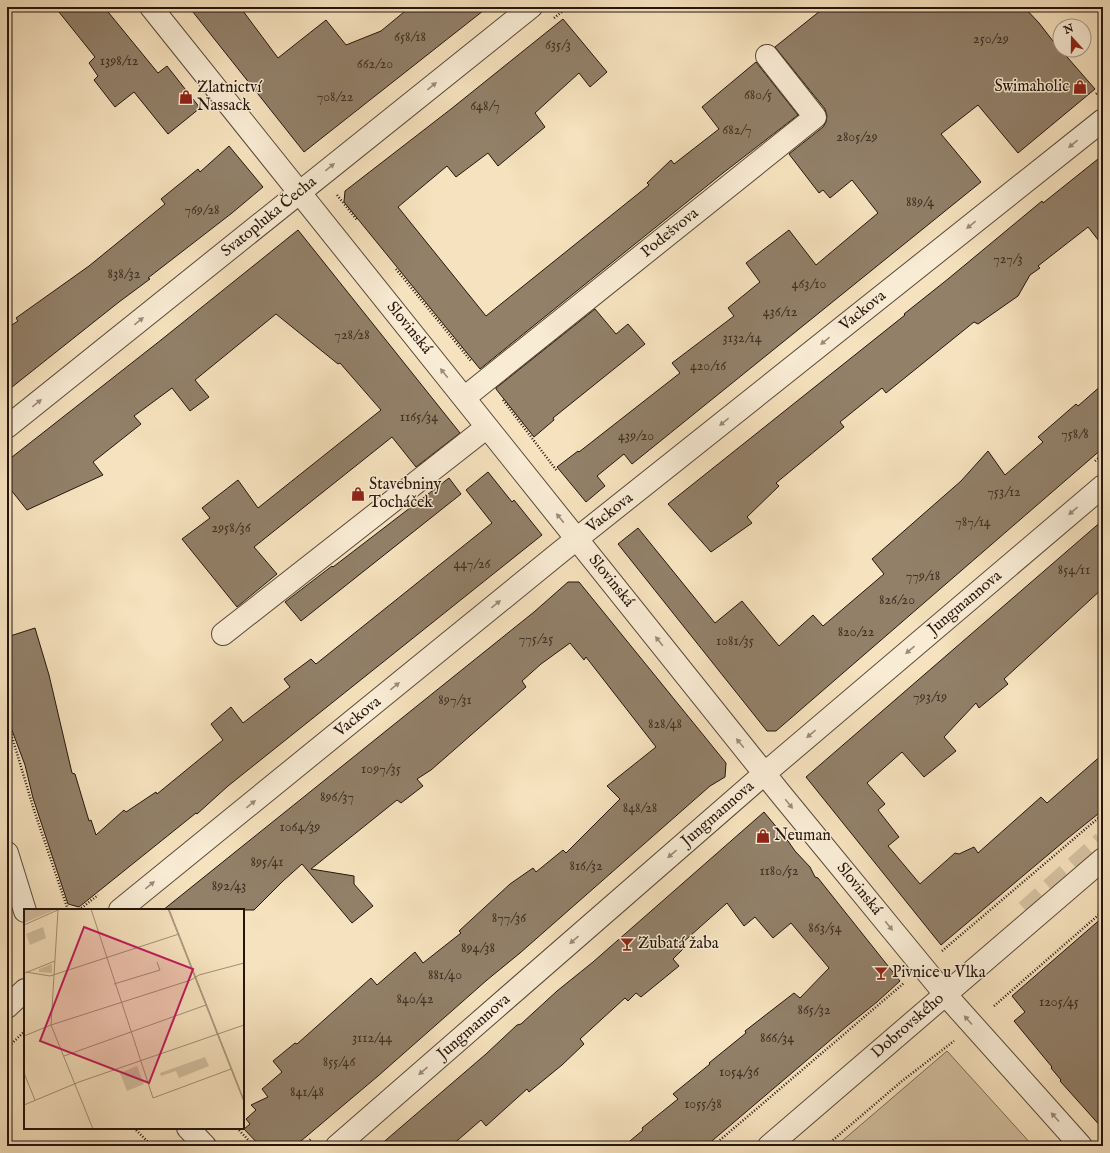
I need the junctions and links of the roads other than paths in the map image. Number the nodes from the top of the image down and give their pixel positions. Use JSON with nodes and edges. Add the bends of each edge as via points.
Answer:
{"nodes":[{"id":1,"x":152,"y":7,"type":"edge"},
{"id":2,"x":531,"y":7,"type":"edge"},
{"id":3,"x":767,"y":56,"type":"dead end"},
{"id":4,"x":1103,"y":120,"type":"edge"},
{"id":5,"x":300,"y":192,"type":"junction"},
{"id":6,"x":464,"y":398,"type":"junction"},
{"id":7,"x":7,"y":427,"type":"edge"},
{"id":8,"x":487,"y":427,"type":"junction"},
{"id":9,"x":1103,"y":486,"type":"edge"},
{"id":10,"x":577,"y":539,"type":"junction"},
{"id":11,"x":223,"y":634,"type":"dead end"},
{"id":12,"x":764,"y":774,"type":"junction"},
{"id":13,"x":7,"y":853,"type":"edge"},
{"id":14,"x":1103,"y":859,"type":"edge"},
{"id":15,"x":24,"y":909,"type":"edge"},
{"id":16,"x":121,"y":909,"type":"edge"},
{"id":17,"x":24,"y":991,"type":"edge"},
{"id":18,"x":945,"y":994,"type":"junction"},
{"id":19,"x":7,"y":1007,"type":"edge"},
{"id":20,"x":189,"y":1129,"type":"edge"},
{"id":21,"x":205,"y":1146,"type":"edge"},
{"id":22,"x":337,"y":1146,"type":"edge"},
{"id":23,"x":769,"y":1146,"type":"edge"},
{"id":24,"x":1081,"y":1146,"type":"edge"}],
"edges":[{"from":1,"to":5,"type":"street","name":"Slovinská"},
{"from":5,"to":2,"type":"street","name":"Svatopluka Čecha","one_way":true},
{"from":3,"to":6,"type":"street","name":"Podešvova","via":[[815,117]]},
{"from":4,"to":10,"type":"street","name":"Vackova","one_way":true},
{"from":6,"to":5,"type":"street","name":"Slovinská","one_way":true},
{"from":7,"to":5,"type":"street","name":"Svatopluka Čecha","one_way":true},
{"from":6,"to":8,"type":"street","name":"Slovinská"},
{"from":10,"to":8,"type":"street","name":"Slovinská","one_way":true},
{"from":8,"to":11,"type":"street"},
{"from":9,"to":12,"type":"street","name":"Jungmannova","one_way":true},
{"from":12,"to":10,"type":"street","name":"Slovinská","one_way":true},
{"from":16,"to":10,"type":"street","name":"Vackova","one_way":true},
{"from":12,"to":18,"type":"street","name":"Slovinská","one_way":true},
{"from":12,"to":22,"type":"street","name":"Jungmannova","one_way":true},
{"from":13,"to":15,"type":"street"},
{"from":14,"to":18,"type":"street","name":"Dobrovského"},
{"from":17,"to":19,"type":"street"},
{"from":18,"to":23,"type":"street","name":"Dobrovského"},
{"from":24,"to":18,"type":"street","name":"Slovinská","one_way":true},
{"from":20,"to":21,"type":"street"}]}
